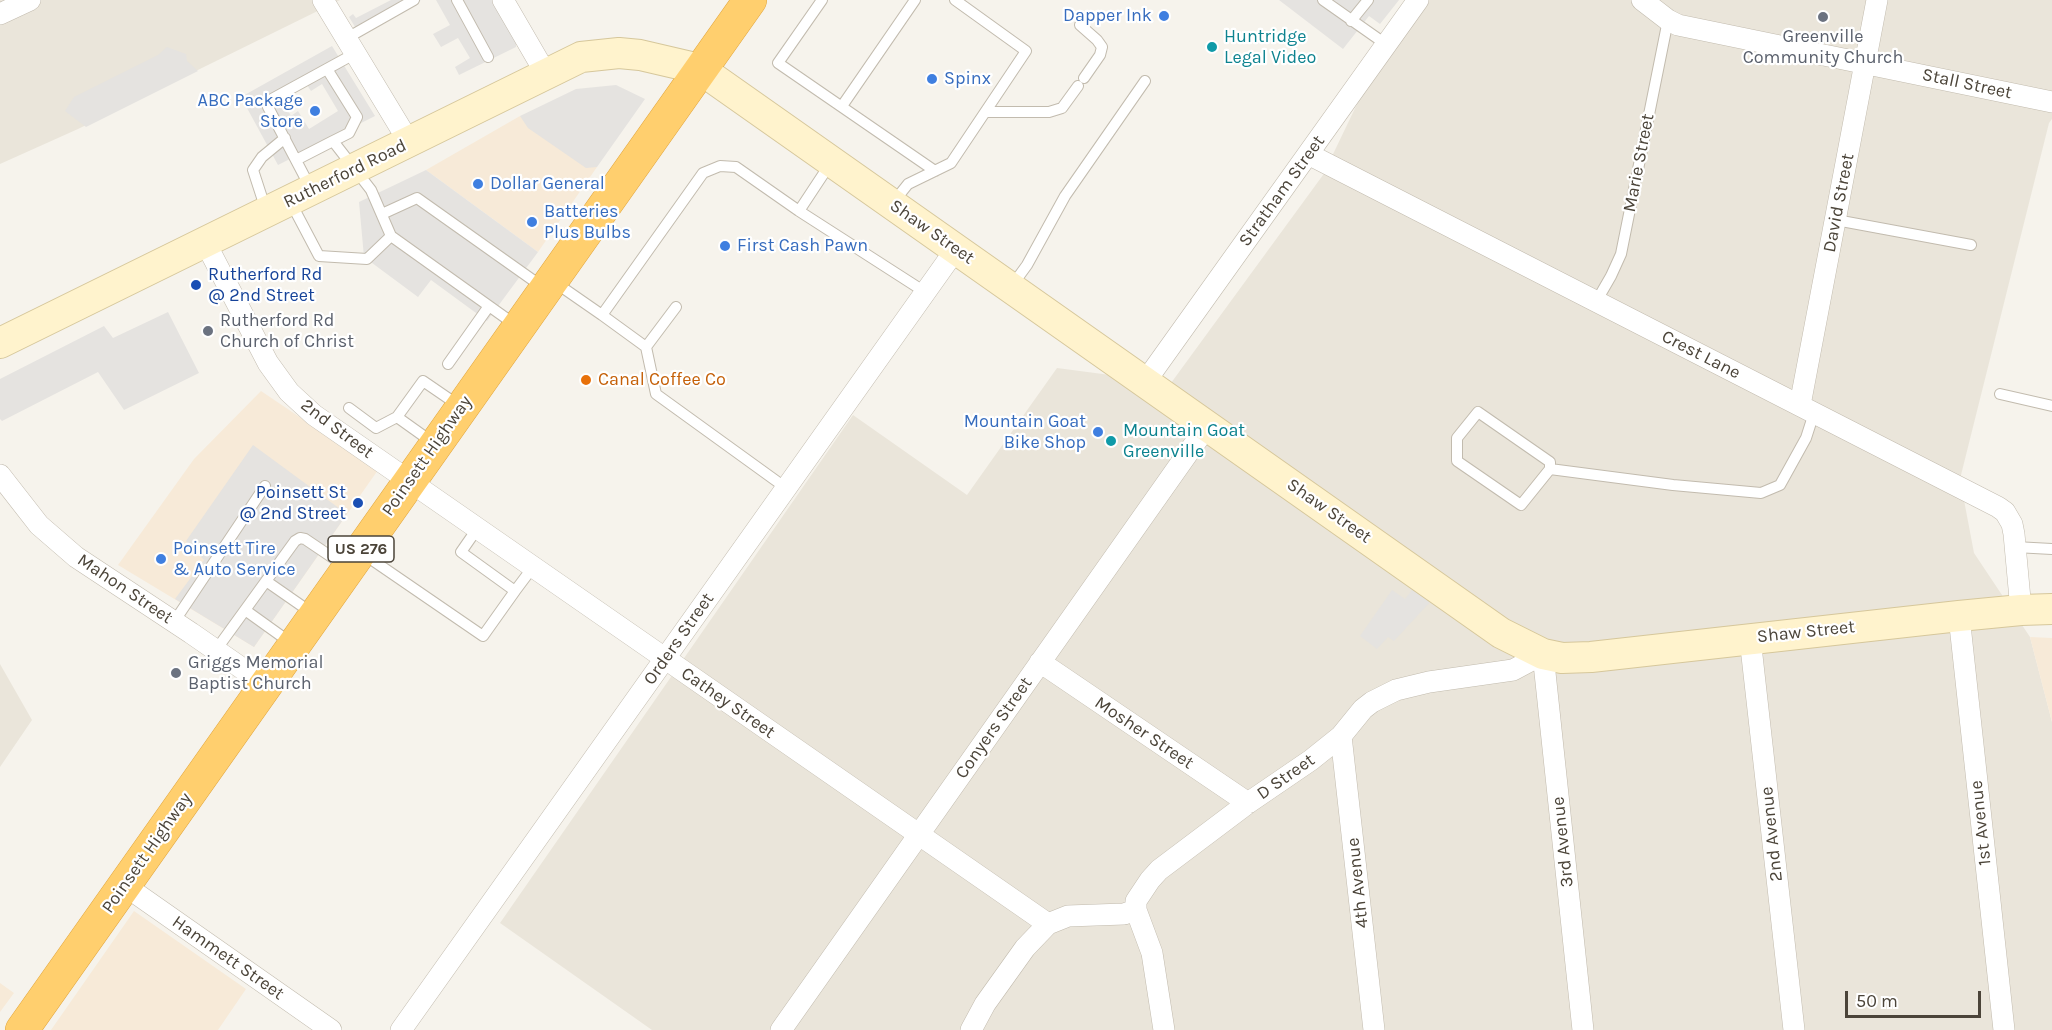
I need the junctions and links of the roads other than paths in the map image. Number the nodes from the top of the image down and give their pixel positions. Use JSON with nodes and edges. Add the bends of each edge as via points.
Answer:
{"nodes":[{"id":1,"x":30,"y":0,"type":"edge"},
{"id":2,"x":323,"y":0,"type":"edge"},
{"id":3,"x":414,"y":0,"type":"edge"},
{"id":4,"x":458,"y":0,"type":"edge"},
{"id":5,"x":502,"y":0,"type":"edge"},
{"id":6,"x":750,"y":0,"type":"edge"},
{"id":7,"x":822,"y":0,"type":"edge"},
{"id":8,"x":915,"y":0,"type":"edge"},
{"id":9,"x":955,"y":0,"type":"edge"},
{"id":10,"x":1323,"y":0,"type":"edge"},
{"id":11,"x":1368,"y":0,"type":"edge"},
{"id":12,"x":1418,"y":0,"type":"edge"},
{"id":13,"x":1642,"y":0,"type":"edge"},
{"id":14,"x":1877,"y":0,"type":"edge"},
{"id":15,"x":0,"y":14,"type":"edge"},
{"id":16,"x":1668,"y":20,"type":"junction"},
{"id":17,"x":1352,"y":21,"type":"junction"},
{"id":18,"x":1080,"y":25,"type":"dead end"},
{"id":19,"x":352,"y":45,"type":"junction"},
{"id":20,"x":1387,"y":45,"type":"junction"},
{"id":21,"x":488,"y":57,"type":"dead end"},
{"id":22,"x":1865,"y":62,"type":"junction"},
{"id":23,"x":327,"y":69,"type":"junction"},
{"id":24,"x":700,"y":69,"type":"junction"},
{"id":25,"x":546,"y":74,"type":"junction"},
{"id":26,"x":1145,"y":81,"type":"dead end"},
{"id":27,"x":2052,"y":102,"type":"edge"},
{"id":28,"x":842,"y":106,"type":"junction"},
{"id":29,"x":986,"y":112,"type":"junction"},
{"id":30,"x":285,"y":138,"type":"junction"},
{"id":31,"x":333,"y":141,"type":"junction"},
{"id":32,"x":409,"y":142,"type":"junction"},
{"id":33,"x":1308,"y":154,"type":"junction"},
{"id":34,"x":296,"y":160,"type":"junction"},
{"id":35,"x":832,"y":161,"type":"junction"},
{"id":36,"x":353,"y":169,"type":"junction"},
{"id":37,"x":935,"y":171,"type":"junction"},
{"id":38,"x":289,"y":201,"type":"junction"},
{"id":39,"x":892,"y":204,"type":"junction"},
{"id":40,"x":799,"y":211,"type":"junction"},
{"id":41,"x":382,"y":214,"type":"junction"},
{"id":42,"x":1836,"y":220,"type":"junction"},
{"id":43,"x":391,"y":236,"type":"junction"},
{"id":44,"x":205,"y":242,"type":"junction"},
{"id":45,"x":1971,"y":245,"type":"dead end"},
{"id":46,"x":956,"y":249,"type":"junction"},
{"id":47,"x":548,"y":284,"type":"junction"},
{"id":48,"x":1011,"y":287,"type":"junction"},
{"id":49,"x":925,"y":292,"type":"junction"},
{"id":50,"x":1596,"y":302,"type":"junction"},
{"id":51,"x":489,"y":306,"type":"junction"},
{"id":52,"x":675,"y":307,"type":"dead end"},
{"id":53,"x":603,"y":315,"type":"junction"},
{"id":54,"x":518,"y":326,"type":"junction"},
{"id":55,"x":0,"y":343,"type":"edge"},
{"id":56,"x":646,"y":347,"type":"junction"},
{"id":57,"x":448,"y":364,"type":"dead end"},
{"id":58,"x":1145,"y":382,"type":"junction"},
{"id":59,"x":2000,"y":394,"type":"dead end"},
{"id":60,"x":2052,"y":406,"type":"edge"},
{"id":61,"x":461,"y":407,"type":"junction"},
{"id":62,"x":349,"y":408,"type":"dead end"},
{"id":63,"x":1807,"y":409,"type":"junction"},
{"id":64,"x":397,"y":417,"type":"junction"},
{"id":65,"x":1207,"y":426,"type":"junction"},
{"id":66,"x":370,"y":438,"type":"junction"},
{"id":67,"x":435,"y":444,"type":"junction"},
{"id":68,"x":1550,"y":469,"type":"junction"},
{"id":69,"x":0,"y":476,"type":"edge"},
{"id":70,"x":409,"y":481,"type":"junction"},
{"id":71,"x":265,"y":486,"type":"dead end"},
{"id":72,"x":786,"y":488,"type":"junction"},
{"id":73,"x":477,"y":529,"type":"junction"},
{"id":74,"x":2015,"y":547,"type":"junction"},
{"id":75,"x":2052,"y":549,"type":"edge"},
{"id":76,"x":354,"y":559,"type":"junction"},
{"id":77,"x":533,"y":567,"type":"junction"},
{"id":78,"x":266,"y":581,"type":"junction"},
{"id":79,"x":515,"y":591,"type":"junction"},
{"id":80,"x":2052,"y":609,"type":"edge"},
{"id":81,"x":244,"y":610,"type":"junction"},
{"id":82,"x":2021,"y":610,"type":"junction"},
{"id":83,"x":315,"y":615,"type":"junction"},
{"id":84,"x":1959,"y":616,"type":"junction"},
{"id":85,"x":174,"y":622,"type":"junction"},
{"id":86,"x":1750,"y":638,"type":"junction"},
{"id":87,"x":294,"y":645,"type":"junction"},
{"id":88,"x":216,"y":650,"type":"junction"},
{"id":89,"x":1544,"y":654,"type":"junction"},
{"id":90,"x":665,"y":659,"type":"junction"},
{"id":91,"x":1040,"y":662,"type":"junction"},
{"id":92,"x":266,"y":685,"type":"junction"},
{"id":93,"x":1341,"y":736,"type":"junction"},
{"id":94,"x":1248,"y":803,"type":"junction"},
{"id":95,"x":918,"y":836,"type":"junction"},
{"id":96,"x":124,"y":885,"type":"junction"},
{"id":97,"x":1136,"y":909,"type":"junction"},
{"id":98,"x":1048,"y":924,"type":"junction"},
{"id":99,"x":1999,"y":1029,"type":"edge"},
{"id":100,"x":22,"y":1030,"type":"edge"},
{"id":101,"x":331,"y":1030,"type":"edge"},
{"id":102,"x":401,"y":1030,"type":"edge"},
{"id":103,"x":781,"y":1030,"type":"edge"},
{"id":104,"x":971,"y":1030,"type":"edge"},
{"id":105,"x":1164,"y":1030,"type":"edge"},
{"id":106,"x":1374,"y":1030,"type":"edge"},
{"id":107,"x":1583,"y":1030,"type":"edge"},
{"id":108,"x":1794,"y":1030,"type":"edge"}],
"edges":[{"from":1,"to":15,"type":"street"},
{"from":2,"to":19,"type":"street"},
{"from":3,"to":19,"type":"lane"},
{"from":4,"to":21,"type":"lane"},
{"from":5,"to":25,"type":"street"},
{"from":6,"to":24,"type":"highway","name":"Poinsett Highway","number":"US 276"},
{"from":7,"to":28,"type":"lane","via":[[778,63]]},
{"from":8,"to":28,"type":"lane"},
{"from":9,"to":29,"type":"lane","via":[[1026,51]]},
{"from":10,"to":17,"type":"lane"},
{"from":11,"to":17,"type":"lane"},
{"from":12,"to":20,"type":"street","name":"Stratham Street"},
{"from":13,"to":16,"type":"street","name":"Stall Street"},
{"from":14,"to":22,"type":"street","name":"David Street"},
{"from":16,"to":22,"type":"street","name":"Stall Street"},
{"from":16,"to":50,"type":"lane","name":"Marie Street","via":[[1621,254]]},
{"from":17,"to":20,"type":"lane"},
{"from":18,"to":29,"type":"lane","via":[[1102,47],[1062,108],[1049,112]]},
{"from":19,"to":23,"type":"lane"},
{"from":19,"to":32,"type":"street"},
{"from":20,"to":33,"type":"street","name":"Stratham Street"},
{"from":22,"to":27,"type":"street","name":"Stall Street"},
{"from":22,"to":42,"type":"street","name":"David Street"},
{"from":23,"to":30,"type":"lane","via":[[272,99],[268,107]]},
{"from":23,"to":31,"type":"lane","via":[[357,117],[349,133]]},
{"from":24,"to":25,"type":"street","name":"Rutherford Road","via":[[661,58],[619,53],[581,57]]},
{"from":24,"to":35,"type":"street","name":"Shaw Street"},
{"from":24,"to":47,"type":"highway","name":"Poinsett Highway","number":"US 276"},
{"from":25,"to":32,"type":"street","name":"Rutherford Road"},
{"from":26,"to":48,"type":"lane","via":[[1065,196],[1027,266]]},
{"from":28,"to":37,"type":"lane"},
{"from":29,"to":37,"type":"lane","via":[[951,163]]},
{"from":30,"to":34,"type":"lane"},
{"from":30,"to":38,"type":"lane","via":[[253,170]]},
{"from":31,"to":34,"type":"lane"},
{"from":31,"to":36,"type":"lane"},
{"from":32,"to":36,"type":"street","name":"Rutherford Road"},
{"from":33,"to":50,"type":"street","name":"Crest Lane"},
{"from":33,"to":58,"type":"street","name":"Stratham Street"},
{"from":34,"to":38,"type":"lane"},
{"from":35,"to":39,"type":"street","name":"Shaw Street"},
{"from":35,"to":40,"type":"lane"},
{"from":36,"to":38,"type":"street","name":"Rutherford Road"},
{"from":36,"to":41,"type":"lane","via":[[371,190]]},
{"from":37,"to":39,"type":"lane","via":[[908,184]]},
{"from":38,"to":43,"type":"lane","via":[[319,256],[367,259]]},
{"from":38,"to":44,"type":"street","name":"Rutherford Road"},
{"from":39,"to":46,"type":"street","name":"Shaw Street"},
{"from":40,"to":49,"type":"lane"},
{"from":40,"to":53,"type":"lane","via":[[736,167],[720,166],[703,173]]},
{"from":41,"to":43,"type":"lane"},
{"from":41,"to":47,"type":"lane","via":[[417,198]]},
{"from":42,"to":45,"type":"lane"},
{"from":42,"to":63,"type":"street","name":"David Street"},
{"from":43,"to":51,"type":"lane"},
{"from":44,"to":55,"type":"street","name":"Rutherford Road"},
{"from":44,"to":66,"type":"street","name":"2nd Street","via":[[262,354],[289,392],[314,415]]},
{"from":46,"to":48,"type":"street","name":"Shaw Street"},
{"from":46,"to":49,"type":"street","name":"Orders Street"},
{"from":47,"to":53,"type":"lane"},
{"from":47,"to":54,"type":"highway","name":"Poinsett Highway","number":"US 276"},
{"from":48,"to":58,"type":"street","name":"Shaw Street"},
{"from":49,"to":72,"type":"street","name":"Orders Street"},
{"from":50,"to":63,"type":"street","name":"Crest Lane"},
{"from":51,"to":54,"type":"lane"},
{"from":51,"to":57,"type":"lane"},
{"from":52,"to":56,"type":"lane"},
{"from":53,"to":56,"type":"lane"},
{"from":54,"to":61,"type":"highway","name":"Poinsett Highway","number":"US 276"},
{"from":56,"to":72,"type":"lane","via":[[656,394]]},
{"from":58,"to":65,"type":"street","name":"Shaw Street"},
{"from":59,"to":60,"type":"lane"},
{"from":61,"to":64,"type":"lane","via":[[423,381]]},
{"from":61,"to":67,"type":"highway","name":"Poinsett Highway","number":"US 276"},
{"from":62,"to":66,"type":"lane"},
{"from":63,"to":68,"type":"lane","via":[[1806,438],[1780,485],[1761,493]]},
{"from":63,"to":74,"type":"street","name":"Crest Lane","via":[[2005,512],[2012,524]]},
{"from":64,"to":66,"type":"lane"},
{"from":64,"to":67,"type":"lane"},
{"from":65,"to":89,"type":"street","name":"Shaw Street","via":[[1501,633]]},
{"from":65,"to":91,"type":"street","name":"Conyers Street"},
{"from":66,"to":70,"type":"street","name":"2nd Street"},
{"from":67,"to":70,"type":"highway","name":"Poinsett Highway","number":"US 276"},
{"from":68,"to":68,"type":"lane","via":[[1521,506],[1457,460],[1457,438],[1478,412],[1550,462]]},
{"from":69,"to":85,"type":"street","name":"Mahon Street","via":[[39,525],[76,557]]},
{"from":70,"to":73,"type":"street","name":"Cathey Street"},
{"from":70,"to":76,"type":"highway","name":"Poinsett Highway","number":"US 276"},
{"from":71,"to":85,"type":"lane"},
{"from":72,"to":90,"type":"street","name":"Orders Street"},
{"from":73,"to":77,"type":"street","name":"Cathey Street"},
{"from":73,"to":79,"type":"lane","via":[[461,552]]},
{"from":74,"to":75,"type":"lane"},
{"from":74,"to":82,"type":"street","name":"Crest Lane"},
{"from":76,"to":78,"type":"lane","via":[[300,538]]},
{"from":76,"to":79,"type":"lane","via":[[483,636]]},
{"from":76,"to":83,"type":"highway","name":"Poinsett Highway","number":"US 276"},
{"from":77,"to":79,"type":"lane"},
{"from":77,"to":90,"type":"street","name":"Cathey Street"},
{"from":78,"to":81,"type":"lane"},
{"from":78,"to":83,"type":"lane"},
{"from":80,"to":82,"type":"street","name":"Shaw Street"},
{"from":81,"to":87,"type":"lane"},
{"from":81,"to":88,"type":"lane"},
{"from":82,"to":84,"type":"street","name":"Shaw Street"},
{"from":83,"to":87,"type":"highway","name":"Poinsett Highway","number":"US 276"},
{"from":84,"to":86,"type":"street","name":"Shaw Street"},
{"from":84,"to":99,"type":"street","name":"1st Avenue"},
{"from":85,"to":88,"type":"street","name":"Mahon Street"},
{"from":86,"to":89,"type":"street","name":"Shaw Street","via":[[1591,657]]},
{"from":86,"to":108,"type":"street","name":"2nd Avenue"},
{"from":87,"to":92,"type":"highway","name":"Poinsett Highway","number":"US 276"},
{"from":88,"to":92,"type":"street","name":"Mahon Street"},
{"from":89,"to":93,"type":"street","name":"D Street","via":[[1513,670],[1396,690],[1371,702]]},
{"from":89,"to":107,"type":"street","name":"3rd Avenue"},
{"from":90,"to":95,"type":"street","name":"Cathey Street"},
{"from":90,"to":102,"type":"street","name":"Orders Street"},
{"from":91,"to":94,"type":"street","name":"Mosher Street"},
{"from":91,"to":95,"type":"street","name":"Conyers Street"},
{"from":92,"to":96,"type":"highway","name":"Poinsett Highway","number":"US 276"},
{"from":93,"to":94,"type":"street","name":"D Street"},
{"from":93,"to":106,"type":"street","name":"4th Avenue"},
{"from":94,"to":97,"type":"street","name":"D Street","via":[[1159,870],[1136,901]]},
{"from":95,"to":98,"type":"street","name":"Cathey Street"},
{"from":95,"to":103,"type":"street","name":"Conyers Street"},
{"from":96,"to":100,"type":"highway","name":"Poinsett Highway","number":"US 276"},
{"from":96,"to":101,"type":"street","name":"Hammett Street"},
{"from":97,"to":98,"type":"street","via":[[1124,914],[1068,916]]},
{"from":97,"to":105,"type":"street","via":[[1152,953]]},
{"from":98,"to":104,"type":"street","via":[[1025,948]]}]}
